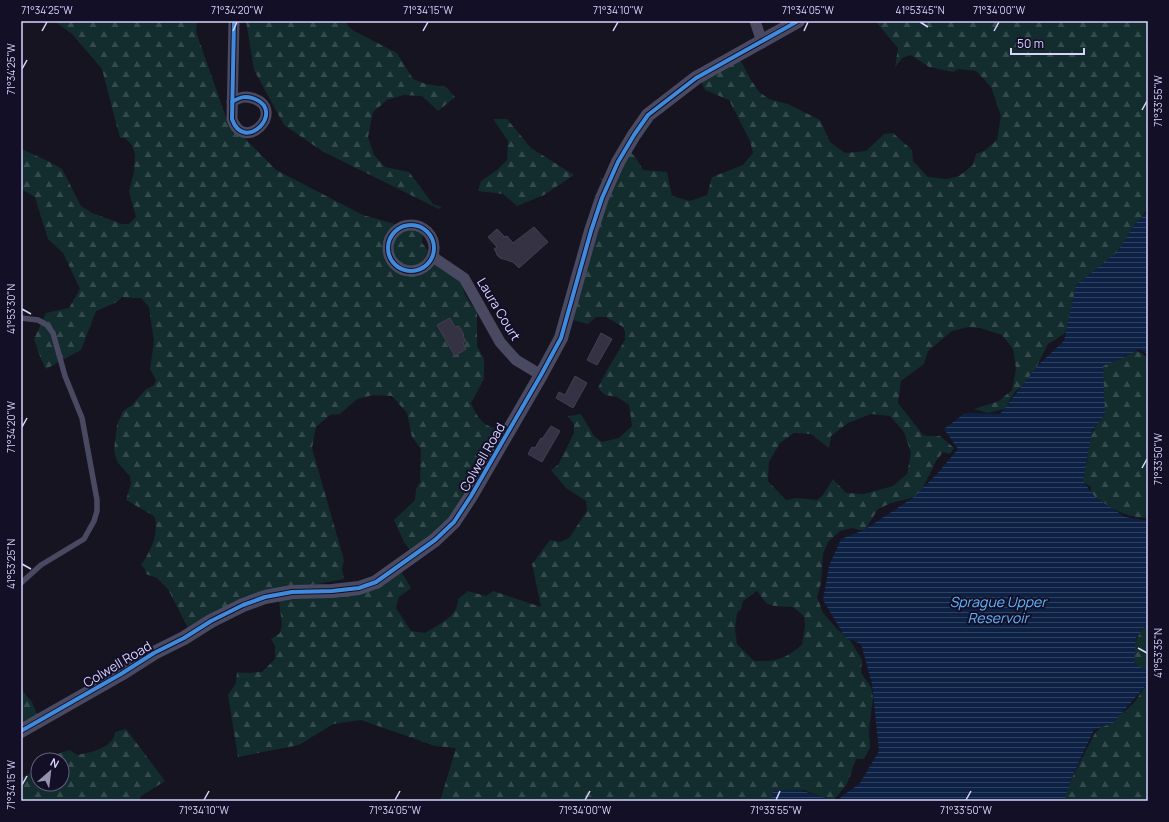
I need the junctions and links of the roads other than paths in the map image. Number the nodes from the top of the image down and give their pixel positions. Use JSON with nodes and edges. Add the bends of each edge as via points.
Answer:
{"nodes":[{"id":1,"x":234,"y":21,"type":"edge"},
{"id":2,"x":756,"y":21,"type":"edge"},
{"id":3,"x":798,"y":21,"type":"edge"},
{"id":4,"x":762,"y":42,"type":"junction"},
{"id":5,"x":232,"y":102,"type":"dead end"},
{"id":6,"x":433,"y":257,"type":"junction"},
{"id":7,"x":21,"y":318,"type":"edge"},
{"id":8,"x":542,"y":375,"type":"junction"},
{"id":9,"x":21,"y":583,"type":"edge"},
{"id":10,"x":21,"y":731,"type":"edge"}],
"edges":[{"from":1,"to":5,"type":"street"},
{"from":2,"to":4,"type":"street"},
{"from":3,"to":4,"type":"street","name":"Colwell Road"},
{"from":4,"to":8,"type":"street","name":"Colwell Road","via":[[696,78],[648,115],[634,135],[618,162],[602,198],[561,338]]},
{"from":6,"to":6,"type":"street","via":[[434,242],[431,235],[420,226],[405,225],[393,233],[389,240],[391,260],[407,271],[423,268]]},
{"from":6,"to":8,"type":"street","name":"Laura Court","via":[[464,278],[500,342],[516,360]]},
{"from":7,"to":9,"type":"lane","via":[[38,320],[47,325],[53,333],[65,376],[82,418],[97,500],[94,521],[84,539],[41,565]]},
{"from":8,"to":10,"type":"street","name":"Colwell Road","via":[[454,522],[435,540],[398,567],[376,582],[357,589],[292,592],[243,605],[154,653]]}]}
